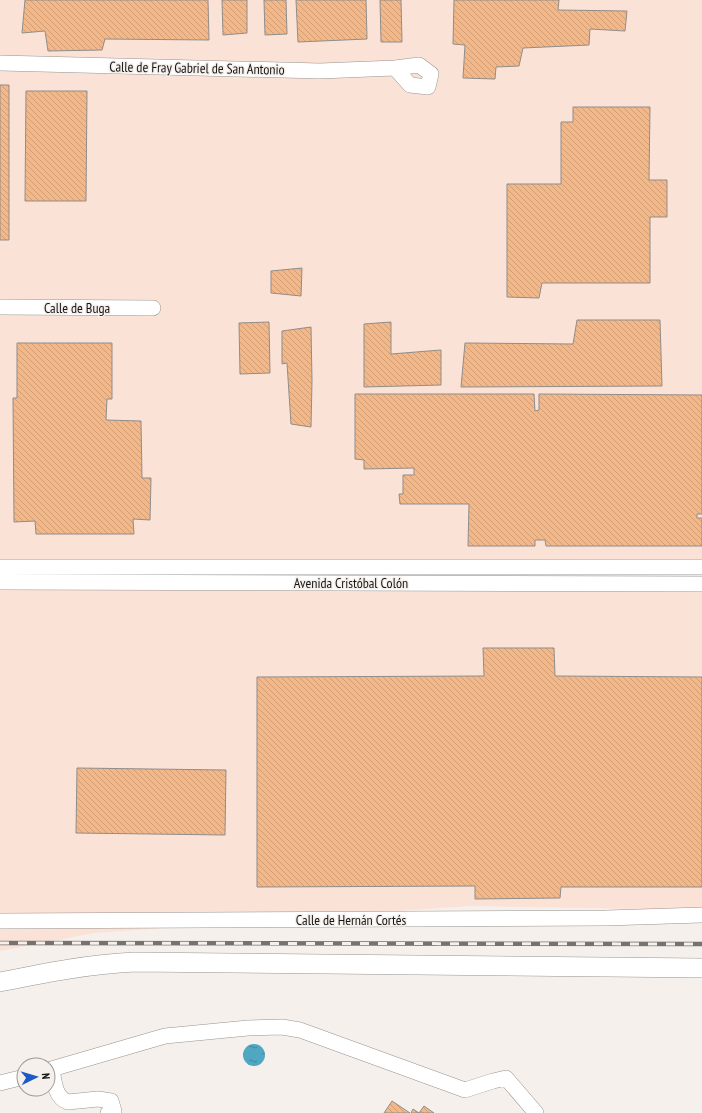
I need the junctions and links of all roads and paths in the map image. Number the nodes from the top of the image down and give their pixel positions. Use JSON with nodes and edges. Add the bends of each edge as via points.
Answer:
{"nodes":[{"id":1,"x":0,"y":63,"type":"edge"},
{"id":2,"x":394,"y":68,"type":"dead end"},
{"id":3,"x":0,"y":307,"type":"edge"},
{"id":4,"x":153,"y":308,"type":"dead end"},
{"id":5,"x":0,"y":567,"type":"edge"},
{"id":6,"x":702,"y":567,"type":"edge"},
{"id":7,"x":0,"y":582,"type":"edge"},
{"id":8,"x":702,"y":584,"type":"edge"},
{"id":9,"x":702,"y":915,"type":"edge"},
{"id":10,"x":0,"y":921,"type":"edge"},
{"id":11,"x":702,"y":968,"type":"edge"},
{"id":12,"x":0,"y":982,"type":"edge"},
{"id":13,"x":56,"y":1068,"type":"edge"},
{"id":14,"x":16,"y":1079,"type":"edge"},
{"id":15,"x":0,"y":1083,"type":"edge"},
{"id":16,"x":56,"y":1088,"type":"edge"},
{"id":17,"x":108,"y":1113,"type":"edge"},
{"id":18,"x":536,"y":1113,"type":"edge"}],
"edges":[{"from":1,"to":2,"type":"street","name":"Calle de Fray Gabriel de San Antonio","via":[[320,71]]},
{"from":3,"to":4,"type":"street","name":"Calle de Buga"},
{"from":5,"to":6,"type":"street","name":"Avenida Cristóbal Colón"},
{"from":7,"to":8,"type":"street","name":"Avenida Cristóbal Colón"},
{"from":9,"to":10,"type":"street","name":"Calle de Hernán Cortés","via":[[606,918]]},
{"from":11,"to":12,"type":"main road","via":[[135,962],[80,966]]},
{"from":13,"to":18,"type":"street","via":[[164,1036],[282,1027],[300,1030],[465,1090],[506,1078]]},
{"from":14,"to":15,"type":"street"},
{"from":16,"to":17,"type":"street","via":[[60,1098],[68,1102],[105,1099],[111,1101],[114,1111]]}]}
